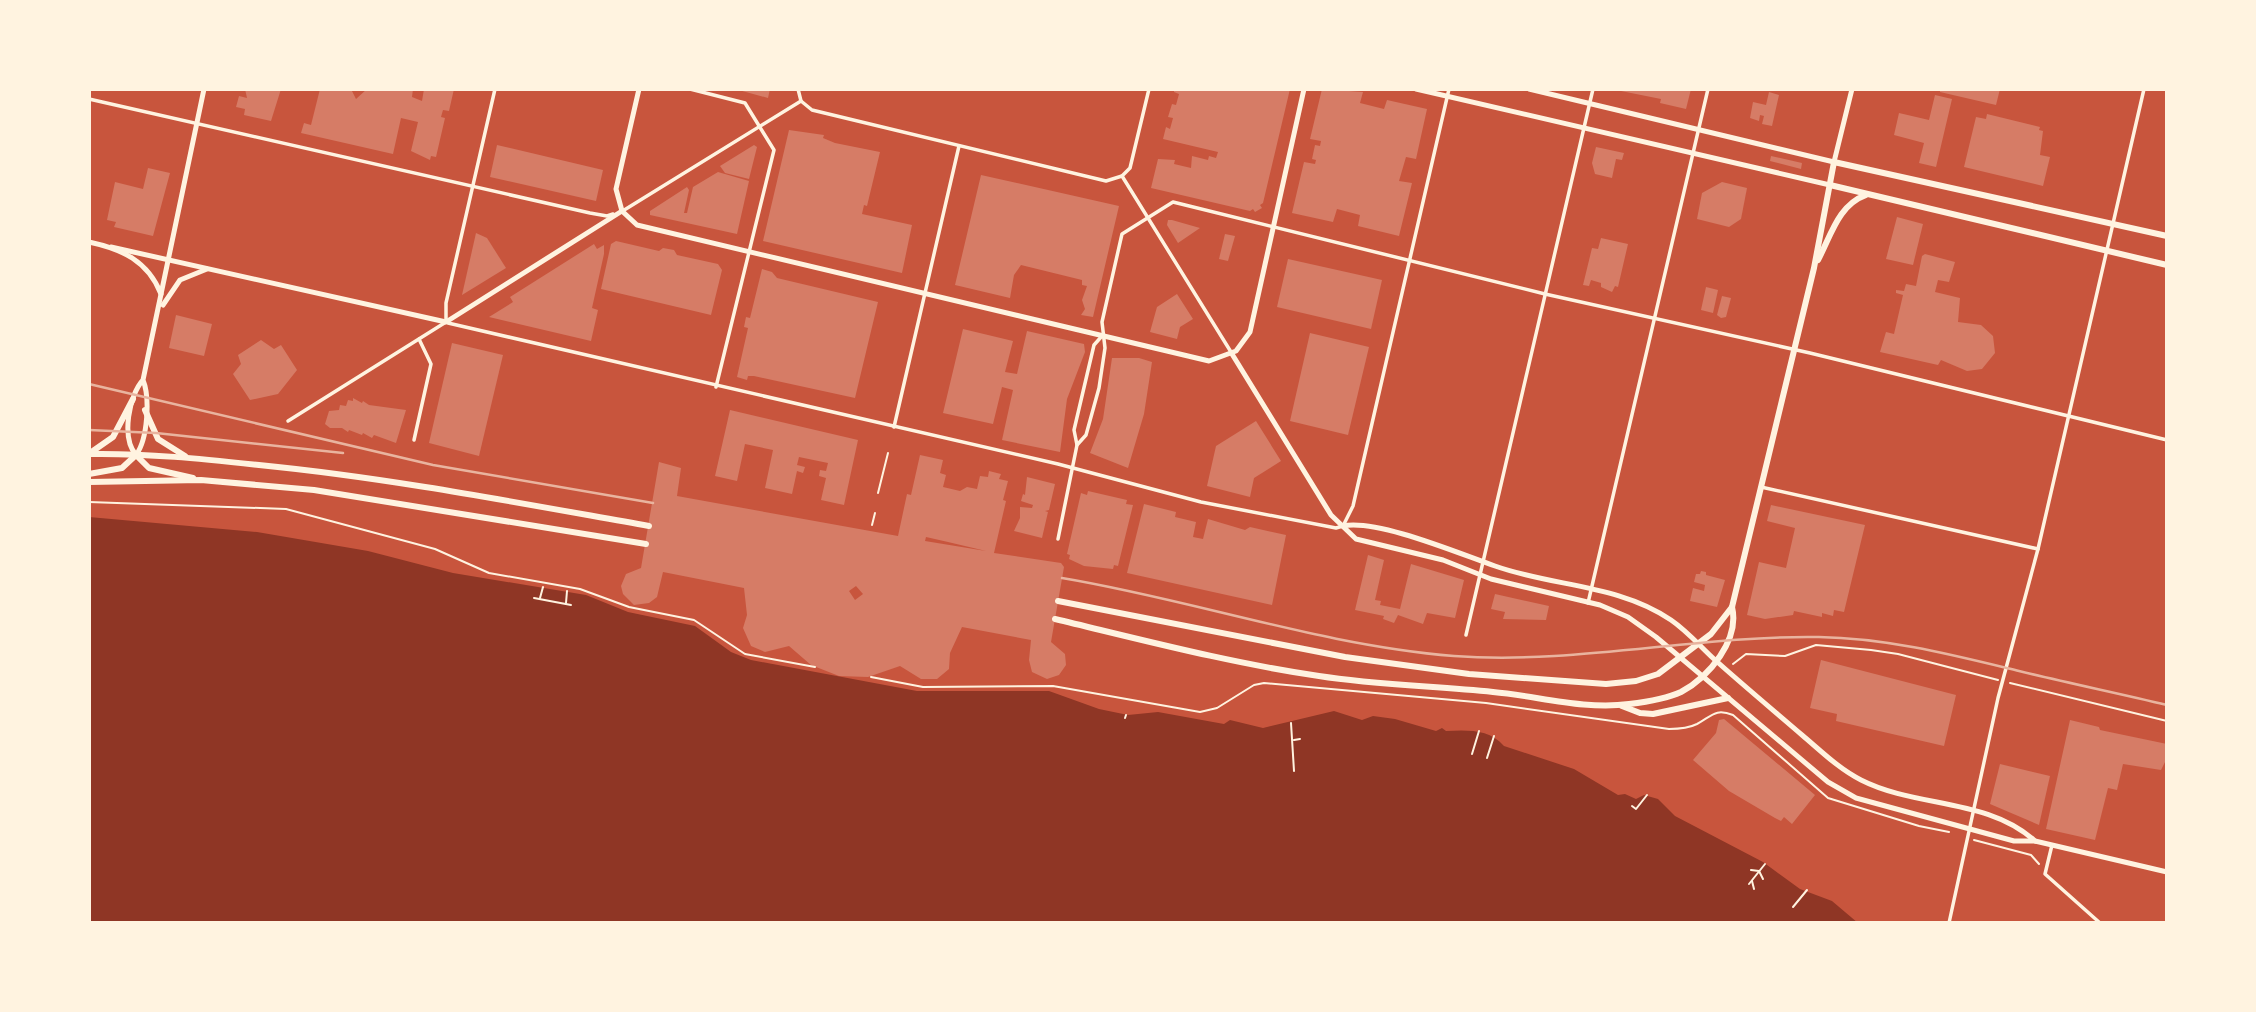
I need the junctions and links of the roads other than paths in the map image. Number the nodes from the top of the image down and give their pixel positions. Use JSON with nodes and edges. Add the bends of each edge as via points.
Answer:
{"nodes":[{"id":1,"x":204,"y":89,"type":"edge"},
{"id":2,"x":495,"y":89,"type":"edge"},
{"id":3,"x":639,"y":89,"type":"edge"},
{"id":4,"x":690,"y":89,"type":"edge"},
{"id":5,"x":798,"y":89,"type":"edge"},
{"id":6,"x":1149,"y":89,"type":"edge"},
{"id":7,"x":1304,"y":89,"type":"edge"},
{"id":8,"x":1416,"y":89,"type":"edge"},
{"id":9,"x":1449,"y":89,"type":"edge"},
{"id":10,"x":1529,"y":89,"type":"edge"},
{"id":11,"x":1593,"y":89,"type":"edge"},
{"id":12,"x":1708,"y":89,"type":"edge"},
{"id":13,"x":1852,"y":89,"type":"edge"},
{"id":14,"x":2144,"y":89,"type":"edge"},
{"id":15,"x":1447,"y":97,"type":"junction"},
{"id":16,"x":89,"y":99,"type":"edge"},
{"id":17,"x":801,"y":101,"type":"junction"},
{"id":18,"x":1590,"y":103,"type":"junction"},
{"id":19,"x":197,"y":123,"type":"junction"},
{"id":20,"x":760,"y":126,"type":"junction"},
{"id":21,"x":1584,"y":130,"type":"junction"},
{"id":22,"x":1700,"y":130,"type":"junction"},
{"id":23,"x":959,"y":146,"type":"junction"},
{"id":24,"x":1694,"y":153,"type":"junction"},
{"id":25,"x":1834,"y":162,"type":"junction"},
{"id":26,"x":1122,"y":176,"type":"junction"},
{"id":27,"x":472,"y":186,"type":"junction"},
{"id":28,"x":1830,"y":186,"type":"junction"},
{"id":29,"x":1869,"y":194,"type":"junction"},
{"id":30,"x":622,"y":211,"type":"junction"},
{"id":31,"x":1147,"y":216,"type":"junction"},
{"id":32,"x":2112,"y":223,"type":"junction"},
{"id":33,"x":1273,"y":226,"type":"junction"},
{"id":34,"x":2167,"y":236,"type":"edge"},
{"id":35,"x":89,"y":242,"type":"edge"},
{"id":36,"x":111,"y":247,"type":"junction"},
{"id":37,"x":2106,"y":250,"type":"junction"},
{"id":38,"x":748,"y":252,"type":"junction"},
{"id":39,"x":169,"y":259,"type":"junction"},
{"id":40,"x":1408,"y":260,"type":"junction"},
{"id":41,"x":2167,"y":265,"type":"edge"},
{"id":42,"x":211,"y":268,"type":"junction"},
{"id":43,"x":1814,"y":268,"type":"junction"},
{"id":44,"x":925,"y":293,"type":"junction"},
{"id":45,"x":1545,"y":294,"type":"junction"},
{"id":46,"x":162,"y":297,"type":"junction"},
{"id":47,"x":158,"y":314,"type":"junction"},
{"id":48,"x":1655,"y":319,"type":"junction"},
{"id":49,"x":446,"y":322,"type":"junction"},
{"id":50,"x":1101,"y":336,"type":"junction"},
{"id":51,"x":419,"y":339,"type":"junction"},
{"id":52,"x":1793,"y":350,"type":"junction"},
{"id":53,"x":1232,"y":354,"type":"junction"},
{"id":54,"x":143,"y":380,"type":"junction"},
{"id":55,"x":716,"y":387,"type":"junction"},
{"id":56,"x":133,"y":399,"type":"junction"},
{"id":57,"x":145,"y":410,"type":"junction"},
{"id":58,"x":2068,"y":415,"type":"junction"},
{"id":59,"x":288,"y":421,"type":"dead end"},
{"id":60,"x":894,"y":427,"type":"junction"},
{"id":61,"x":414,"y":440,"type":"dead end"},
{"id":62,"x":2167,"y":440,"type":"edge"},
{"id":63,"x":1077,"y":445,"type":"junction"},
{"id":64,"x":89,"y":454,"type":"edge"},
{"id":65,"x":136,"y":454,"type":"junction"},
{"id":66,"x":187,"y":457,"type":"junction"},
{"id":67,"x":1072,"y":468,"type":"junction"},
{"id":68,"x":89,"y":474,"type":"edge"},
{"id":69,"x":201,"y":480,"type":"junction"},
{"id":70,"x":89,"y":482,"type":"edge"},
{"id":71,"x":1761,"y":487,"type":"junction"},
{"id":72,"x":649,"y":526,"type":"dead end"},
{"id":73,"x":1343,"y":526,"type":"junction"},
{"id":74,"x":1058,"y":539,"type":"dead end"},
{"id":75,"x":646,"y":544,"type":"dead end"},
{"id":76,"x":2038,"y":549,"type":"junction"},
{"id":77,"x":1483,"y":561,"type":"junction"},
{"id":78,"x":1480,"y":575,"type":"junction"},
{"id":79,"x":1591,"y":587,"type":"junction"},
{"id":80,"x":1058,"y":601,"type":"dead end"},
{"id":81,"x":1588,"y":603,"type":"junction"},
{"id":82,"x":1732,"y":607,"type":"junction"},
{"id":83,"x":1055,"y":619,"type":"dead end"},
{"id":84,"x":1466,"y":635,"type":"dead end"},
{"id":85,"x":1698,"y":644,"type":"junction"},
{"id":86,"x":1679,"y":656,"type":"junction"},
{"id":87,"x":1715,"y":660,"type":"junction"},
{"id":88,"x":1702,"y":674,"type":"junction"},
{"id":89,"x":1728,"y":698,"type":"junction"},
{"id":90,"x":1620,"y":705,"type":"junction"},
{"id":91,"x":1974,"y":810,"type":"junction"},
{"id":92,"x":1971,"y":827,"type":"junction"},
{"id":93,"x":2035,"y":841,"type":"junction"},
{"id":94,"x":2052,"y":845,"type":"junction"},
{"id":95,"x":2167,"y":872,"type":"edge"},
{"id":96,"x":1949,"y":923,"type":"edge"},
{"id":97,"x":2101,"y":923,"type":"edge"}],
"edges":[{"from":1,"to":19,"type":"street"},
{"from":2,"to":27,"type":"street"},
{"from":3,"to":30,"type":"street","via":[[616,185]]},
{"from":4,"to":20,"type":"street","via":[[745,103]]},
{"from":5,"to":17,"type":"street"},
{"from":6,"to":26,"type":"street","via":[[1131,164]]},
{"from":7,"to":33,"type":"street"},
{"from":8,"to":15,"type":"street"},
{"from":9,"to":15,"type":"street"},
{"from":10,"to":18,"type":"street"},
{"from":11,"to":18,"type":"street"},
{"from":12,"to":22,"type":"street"},
{"from":13,"to":25,"type":"street"},
{"from":14,"to":32,"type":"street"},
{"from":15,"to":21,"type":"street"},
{"from":15,"to":40,"type":"street"},
{"from":16,"to":19,"type":"street"},
{"from":17,"to":20,"type":"street"},
{"from":17,"to":23,"type":"street","via":[[812,110]]},
{"from":18,"to":21,"type":"street"},
{"from":18,"to":22,"type":"street"},
{"from":19,"to":27,"type":"street"},
{"from":19,"to":39,"type":"street"},
{"from":20,"to":30,"type":"street"},
{"from":20,"to":38,"type":"street","via":[[774,154]]},
{"from":21,"to":24,"type":"street"},
{"from":21,"to":45,"type":"street"},
{"from":22,"to":24,"type":"street"},
{"from":22,"to":25,"type":"street"},
{"from":23,"to":26,"type":"street","via":[[1106,181]]},
{"from":23,"to":44,"type":"street"},
{"from":24,"to":28,"type":"street"},
{"from":24,"to":48,"type":"street"},
{"from":25,"to":28,"type":"main road"},
{"from":25,"to":32,"type":"main road"},
{"from":26,"to":31,"type":"street"},
{"from":27,"to":30,"type":"street","via":[[607,216]]},
{"from":27,"to":49,"type":"street","via":[[446,303]]},
{"from":28,"to":29,"type":"main road"},
{"from":28,"to":43,"type":"main road"},
{"from":29,"to":37,"type":"main road"},
{"from":29,"to":43,"type":"main road","via":[[1855,200],[1841,215]]},
{"from":30,"to":38,"type":"street","via":[[643,227]]},
{"from":30,"to":49,"type":"street"},
{"from":31,"to":33,"type":"street","via":[[1173,202]]},
{"from":31,"to":50,"type":"street","via":[[1123,232]]},
{"from":31,"to":53,"type":"street"},
{"from":32,"to":34,"type":"main road"},
{"from":32,"to":37,"type":"street"},
{"from":33,"to":40,"type":"street"},
{"from":33,"to":53,"type":"street","via":[[1250,332]]},
{"from":35,"to":36,"type":"street"},
{"from":36,"to":39,"type":"street"},
{"from":36,"to":46,"type":"street","via":[[144,266]]},
{"from":37,"to":41,"type":"main road"},
{"from":37,"to":58,"type":"street"},
{"from":38,"to":44,"type":"street"},
{"from":38,"to":55,"type":"street"},
{"from":39,"to":42,"type":"street"},
{"from":39,"to":46,"type":"street"},
{"from":40,"to":45,"type":"street"},
{"from":40,"to":73,"type":"street","via":[[1353,506]]},
{"from":42,"to":47,"type":"street","via":[[176,283]]},
{"from":42,"to":49,"type":"street"},
{"from":43,"to":52,"type":"main road"},
{"from":44,"to":50,"type":"street"},
{"from":44,"to":60,"type":"street"},
{"from":45,"to":48,"type":"street"},
{"from":45,"to":77,"type":"street"},
{"from":46,"to":47,"type":"street"},
{"from":47,"to":54,"type":"street"},
{"from":48,"to":52,"type":"street"},
{"from":48,"to":79,"type":"street"},
{"from":49,"to":51,"type":"street"},
{"from":49,"to":55,"type":"street"},
{"from":50,"to":53,"type":"street","via":[[1209,361]]},
{"from":50,"to":63,"type":"street","via":[[1094,345],[1074,430]]},
{"from":50,"to":63,"type":"street","via":[[1105,348],[1097,396],[1086,435]]},
{"from":51,"to":59,"type":"street"},
{"from":51,"to":61,"type":"street","via":[[431,364]]},
{"from":52,"to":58,"type":"street"},
{"from":52,"to":71,"type":"main road"},
{"from":53,"to":73,"type":"street","via":[[1331,515]]},
{"from":54,"to":56,"type":"street"},
{"from":54,"to":57,"type":"street","via":[[148,391]]},
{"from":55,"to":60,"type":"street"},
{"from":56,"to":64,"type":"main road","via":[[113,437]]},
{"from":56,"to":65,"type":"street","via":[[129,443]]},
{"from":57,"to":65,"type":"street"},
{"from":57,"to":66,"type":"main road","via":[[158,439]]},
{"from":58,"to":62,"type":"street"},
{"from":58,"to":76,"type":"street"},
{"from":60,"to":67,"type":"street"},
{"from":63,"to":67,"type":"street"},
{"from":64,"to":65,"type":"main road"},
{"from":65,"to":66,"type":"main road"},
{"from":65,"to":68,"type":"main road","via":[[122,468]]},
{"from":65,"to":69,"type":"main road","via":[[149,468]]},
{"from":66,"to":72,"type":"main road","via":[[319,471]]},
{"from":67,"to":73,"type":"street","via":[[1241,511],[1326,528]]},
{"from":67,"to":74,"type":"street"},
{"from":69,"to":70,"type":"main road"},
{"from":69,"to":75,"type":"main road","via":[[372,497],[472,518]]},
{"from":71,"to":76,"type":"street"},
{"from":71,"to":82,"type":"main road"},
{"from":73,"to":77,"type":"street","via":[[1363,526]]},
{"from":73,"to":78,"type":"street","via":[[1356,539],[1443,560]]},
{"from":76,"to":91,"type":"street"},
{"from":77,"to":78,"type":"street"},
{"from":77,"to":79,"type":"street"},
{"from":78,"to":81,"type":"street"},
{"from":78,"to":84,"type":"street"},
{"from":79,"to":81,"type":"street"},
{"from":79,"to":85,"type":"street","via":[[1648,607]]},
{"from":80,"to":86,"type":"main road","via":[[1345,657],[1482,675],[1623,683],[1655,675]]},
{"from":81,"to":86,"type":"street","via":[[1633,620]]},
{"from":82,"to":85,"type":"main road"},
{"from":82,"to":87,"type":"main road","via":[[1734,629]]},
{"from":83,"to":90,"type":"main road","via":[[1322,677]]},
{"from":85,"to":86,"type":"main road"},
{"from":85,"to":87,"type":"street"},
{"from":86,"to":88,"type":"street"},
{"from":87,"to":88,"type":"main road"},
{"from":87,"to":91,"type":"street","via":[[1854,776],[1885,790]]},
{"from":88,"to":89,"type":"street"},
{"from":88,"to":90,"type":"main road","via":[[1676,694]]},
{"from":89,"to":90,"type":"main road","via":[[1653,714]]},
{"from":89,"to":92,"type":"street","via":[[1837,789],[1877,804]]},
{"from":91,"to":92,"type":"street"},
{"from":91,"to":93,"type":"street"},
{"from":92,"to":93,"type":"street","via":[[2025,843]]},
{"from":92,"to":96,"type":"street"},
{"from":93,"to":94,"type":"street"},
{"from":94,"to":95,"type":"street"},
{"from":94,"to":97,"type":"street","via":[[2045,874]]}]}
